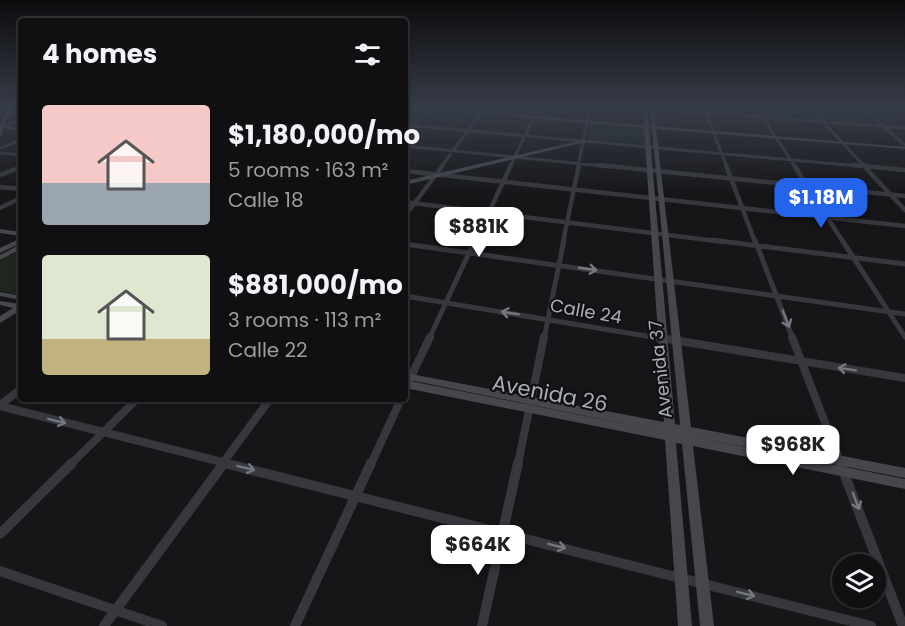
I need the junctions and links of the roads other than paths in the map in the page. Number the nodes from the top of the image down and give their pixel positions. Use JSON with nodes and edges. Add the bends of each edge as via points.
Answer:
{"nodes":[{"id":1,"x":463,"y":137,"type":"edge"},
{"id":2,"x":524,"y":137,"type":"edge"},
{"id":3,"x":539,"y":137,"type":"edge"},
{"id":4,"x":584,"y":137,"type":"edge"},
{"id":5,"x":651,"y":137,"type":"edge"},
{"id":6,"x":714,"y":137,"type":"edge"},
{"id":7,"x":776,"y":137,"type":"edge"},
{"id":8,"x":788,"y":137,"type":"edge"},
{"id":9,"x":836,"y":137,"type":"edge"},
{"id":10,"x":18,"y":141,"type":"edge"},
{"id":11,"x":583,"y":141,"type":"junction"},
{"id":12,"x":840,"y":142,"type":"junction"},
{"id":13,"x":408,"y":146,"type":"edge"},
{"id":14,"x":905,"y":146,"type":"edge"},
{"id":15,"x":652,"y":147,"type":"junction"},
{"id":16,"x":0,"y":148,"type":"edge"},
{"id":17,"x":452,"y":151,"type":"junction"},
{"id":18,"x":0,"y":153,"type":"edge"},
{"id":19,"x":721,"y":154,"type":"junction"},
{"id":20,"x":18,"y":155,"type":"edge"},
{"id":21,"x":513,"y":157,"type":"junction"},
{"id":22,"x":790,"y":160,"type":"junction"},
{"id":23,"x":578,"y":163,"type":"junction"},
{"id":24,"x":864,"y":166,"type":"junction"},
{"id":25,"x":18,"y":168,"type":"edge"},
{"id":26,"x":905,"y":170,"type":"edge"},
{"id":27,"x":408,"y":171,"type":"edge"},
{"id":28,"x":654,"y":171,"type":"junction"},
{"id":29,"x":0,"y":175,"type":"edge"},
{"id":30,"x":436,"y":175,"type":"junction"},
{"id":31,"x":730,"y":178,"type":"junction"},
{"id":32,"x":408,"y":181,"type":"edge"},
{"id":33,"x":502,"y":182,"type":"junction"},
{"id":34,"x":806,"y":186,"type":"junction"},
{"id":35,"x":0,"y":187,"type":"edge"},
{"id":36,"x":18,"y":189,"type":"edge"},
{"id":37,"x":574,"y":189,"type":"junction"},
{"id":38,"x":890,"y":194,"type":"junction"},
{"id":39,"x":905,"y":196,"type":"edge"},
{"id":40,"x":657,"y":198,"type":"junction"},
{"id":41,"x":18,"y":199,"type":"edge"},
{"id":42,"x":408,"y":202,"type":"edge"},
{"id":43,"x":414,"y":203,"type":"junction"},
{"id":44,"x":0,"y":207,"type":"edge"},
{"id":45,"x":742,"y":208,"type":"junction"},
{"id":46,"x":905,"y":210,"type":"edge"},
{"id":47,"x":408,"y":212,"type":"edge"},
{"id":48,"x":488,"y":213,"type":"junction"},
{"id":49,"x":828,"y":219,"type":"junction"},
{"id":50,"x":567,"y":222,"type":"junction"},
{"id":51,"x":905,"y":226,"type":"edge"},
{"id":52,"x":0,"y":231,"type":"edge"},
{"id":53,"x":655,"y":233,"type":"junction"},
{"id":54,"x":18,"y":234,"type":"edge"},
{"id":55,"x":665,"y":234,"type":"junction"},
{"id":56,"x":18,"y":242,"type":"edge"},
{"id":57,"x":408,"y":244,"type":"edge"},
{"id":58,"x":757,"y":246,"type":"junction"},
{"id":59,"x":18,"y":248,"type":"edge"},
{"id":60,"x":0,"y":251,"type":"edge"},
{"id":61,"x":469,"y":253,"type":"junction"},
{"id":62,"x":852,"y":257,"type":"junction"},
{"id":63,"x":0,"y":258,"type":"edge"},
{"id":64,"x":905,"y":264,"type":"edge"},
{"id":65,"x":559,"y":265,"type":"junction"},
{"id":66,"x":658,"y":279,"type":"junction"},
{"id":67,"x":670,"y":281,"type":"junction"},
{"id":68,"x":0,"y":294,"type":"edge"},
{"id":69,"x":777,"y":296,"type":"junction"},
{"id":70,"x":408,"y":297,"type":"edge"},
{"id":71,"x":0,"y":303,"type":"edge"},
{"id":72,"x":18,"y":303,"type":"edge"},
{"id":73,"x":446,"y":303,"type":"junction"},
{"id":74,"x":18,"y":305,"type":"edge"},
{"id":75,"x":18,"y":307,"type":"edge"},
{"id":76,"x":889,"y":312,"type":"junction"},
{"id":77,"x":905,"y":314,"type":"edge"},
{"id":78,"x":548,"y":319,"type":"junction"},
{"id":79,"x":0,"y":320,"type":"edge"},
{"id":80,"x":905,"y":337,"type":"edge"},
{"id":81,"x":663,"y":339,"type":"junction"},
{"id":82,"x":676,"y":341,"type":"junction"},
{"id":83,"x":802,"y":361,"type":"junction"},
{"id":84,"x":905,"y":378,"type":"edge"},
{"id":85,"x":408,"y":380,"type":"edge"},
{"id":86,"x":408,"y":382,"type":"edge"},
{"id":87,"x":18,"y":391,"type":"edge"},
{"id":88,"x":134,"y":402,"type":"edge"},
{"id":89,"x":268,"y":402,"type":"edge"},
{"id":90,"x":399,"y":402,"type":"edge"},
{"id":91,"x":531,"y":405,"type":"junction"},
{"id":92,"x":0,"y":406,"type":"edge"},
{"id":93,"x":103,"y":432,"type":"junction"},
{"id":94,"x":671,"y":433,"type":"junction"},
{"id":95,"x":686,"y":436,"type":"junction"},
{"id":96,"x":839,"y":459,"type":"junction"},
{"id":97,"x":224,"y":463,"type":"junction"},
{"id":98,"x":844,"y":472,"type":"junction"},
{"id":99,"x":905,"y":472,"type":"edge"},
{"id":100,"x":905,"y":484,"type":"edge"},
{"id":101,"x":356,"y":496,"type":"junction"},
{"id":102,"x":501,"y":532,"type":"junction"},
{"id":103,"x":0,"y":534,"type":"edge"},
{"id":104,"x":0,"y":571,"type":"edge"},
{"id":105,"x":681,"y":577,"type":"junction"},
{"id":106,"x":702,"y":582,"type":"junction"},
{"id":107,"x":115,"y":610,"type":"junction"},
{"id":108,"x":104,"y":626,"type":"edge"},
{"id":109,"x":162,"y":626,"type":"edge"},
{"id":110,"x":295,"y":626,"type":"edge"},
{"id":111,"x":482,"y":626,"type":"edge"},
{"id":112,"x":685,"y":626,"type":"edge"},
{"id":113,"x":707,"y":626,"type":"edge"},
{"id":114,"x":871,"y":626,"type":"edge"},
{"id":115,"x":903,"y":626,"type":"edge"}],
"edges":[{"from":1,"to":17,"type":"street"},
{"from":2,"to":21,"type":"street"},
{"from":3,"to":11,"type":"street"},
{"from":4,"to":11,"type":"street"},
{"from":5,"to":15,"type":"main road","name":"Avenida 37"},
{"from":6,"to":19,"type":"street"},
{"from":7,"to":22,"type":"street"},
{"from":8,"to":12,"type":"main road"},
{"from":9,"to":12,"type":"street"},
{"from":10,"to":16,"type":"street"},
{"from":11,"to":15,"type":"street"},
{"from":11,"to":21,"type":"main road"},
{"from":11,"to":23,"type":"street"},
{"from":12,"to":14,"type":"main road"},
{"from":12,"to":24,"type":"street"},
{"from":13,"to":17,"type":"street"},
{"from":15,"to":19,"type":"street"},
{"from":15,"to":28,"type":"main road","name":"Avenida 37"},
{"from":17,"to":21,"type":"street"},
{"from":17,"to":30,"type":"street"},
{"from":18,"to":20,"type":"street"},
{"from":19,"to":22,"type":"street"},
{"from":19,"to":31,"type":"street"},
{"from":21,"to":23,"type":"street"},
{"from":21,"to":30,"type":"main road"},
{"from":21,"to":33,"type":"street"},
{"from":22,"to":24,"type":"street"},
{"from":22,"to":34,"type":"street"},
{"from":23,"to":28,"type":"street"},
{"from":23,"to":37,"type":"street"},
{"from":24,"to":26,"type":"street"},
{"from":24,"to":38,"type":"street"},
{"from":25,"to":29,"type":"street"},
{"from":27,"to":30,"type":"street"},
{"from":28,"to":31,"type":"street"},
{"from":28,"to":40,"type":"main road","name":"Avenida 37"},
{"from":30,"to":32,"type":"main road"},
{"from":30,"to":33,"type":"street"},
{"from":30,"to":43,"type":"street"},
{"from":31,"to":34,"type":"street"},
{"from":31,"to":45,"type":"street"},
{"from":33,"to":37,"type":"street"},
{"from":33,"to":48,"type":"street"},
{"from":34,"to":38,"type":"street"},
{"from":34,"to":49,"type":"street"},
{"from":35,"to":36,"type":"street"},
{"from":37,"to":40,"type":"street"},
{"from":37,"to":50,"type":"street"},
{"from":38,"to":39,"type":"street"},
{"from":38,"to":46,"type":"street"},
{"from":40,"to":45,"type":"street"},
{"from":40,"to":53,"type":"main road","name":"Avenida 37"},
{"from":40,"to":55,"type":"main road","name":"Avenida 37"},
{"from":41,"to":44,"type":"street"},
{"from":42,"to":43,"type":"street"},
{"from":43,"to":47,"type":"street"},
{"from":43,"to":48,"type":"street"},
{"from":45,"to":49,"type":"street"},
{"from":45,"to":58,"type":"street"},
{"from":48,"to":50,"type":"street"},
{"from":48,"to":61,"type":"street"},
{"from":49,"to":51,"type":"street"},
{"from":49,"to":62,"type":"street"},
{"from":50,"to":53,"type":"street"},
{"from":50,"to":65,"type":"street"},
{"from":52,"to":54,"type":"main road"},
{"from":53,"to":55,"type":"street"},
{"from":53,"to":66,"type":"main road","name":"Avenida 37"},
{"from":55,"to":58,"type":"street"},
{"from":55,"to":67,"type":"main road","name":"Avenida 37"},
{"from":56,"to":60,"type":"main road"},
{"from":57,"to":61,"type":"street"},
{"from":58,"to":62,"type":"street"},
{"from":58,"to":69,"type":"street"},
{"from":59,"to":63,"type":"main road"},
{"from":61,"to":65,"type":"street"},
{"from":61,"to":73,"type":"street"},
{"from":62,"to":64,"type":"street"},
{"from":62,"to":76,"type":"street"},
{"from":65,"to":66,"type":"street","one_way":true},
{"from":65,"to":78,"type":"street"},
{"from":66,"to":67,"type":"street"},
{"from":66,"to":81,"type":"main road","name":"Avenida 37"},
{"from":67,"to":69,"type":"street"},
{"from":67,"to":82,"type":"main road","name":"Avenida 37"},
{"from":68,"to":72,"type":"main road"},
{"from":69,"to":76,"type":"street"},
{"from":69,"to":83,"type":"street","one_way":true},
{"from":70,"to":73,"type":"street","name":"Calle 24"},
{"from":71,"to":74,"type":"main road"},
{"from":78,"to":73,"type":"street","name":"Calle 24","one_way":true},
{"from":73,"to":85,"type":"street"},
{"from":75,"to":79,"type":"main road"},
{"from":76,"to":77,"type":"street"},
{"from":76,"to":80,"type":"street"},
{"from":78,"to":81,"type":"street","name":"Calle 24"},
{"from":78,"to":91,"type":"street"},
{"from":81,"to":82,"type":"street","name":"Calle 24"},
{"from":81,"to":94,"type":"main road","name":"Avenida 37"},
{"from":82,"to":83,"type":"street","name":"Calle 24"},
{"from":82,"to":95,"type":"main road","name":"Avenida 37"},
{"from":84,"to":83,"type":"street","name":"Calle 24","one_way":true},
{"from":83,"to":96,"type":"street"},
{"from":86,"to":91,"type":"main road","name":"Avenida 26"},
{"from":87,"to":92,"type":"street"},
{"from":88,"to":93,"type":"street"},
{"from":89,"to":97,"type":"street"},
{"from":90,"to":101,"type":"street"},
{"from":91,"to":94,"type":"main road","name":"Avenida 26"},
{"from":91,"to":102,"type":"street"},
{"from":92,"to":93,"type":"street","one_way":true},
{"from":93,"to":97,"type":"street"},
{"from":93,"to":103,"type":"street"},
{"from":94,"to":95,"type":"main road","name":"Avenida 26"},
{"from":94,"to":105,"type":"main road","name":"Avenida 37"},
{"from":95,"to":96,"type":"main road"},
{"from":95,"to":98,"type":"main road"},
{"from":95,"to":106,"type":"main road","name":"Avenida 37"},
{"from":96,"to":98,"type":"street"},
{"from":96,"to":99,"type":"main road"},
{"from":97,"to":101,"type":"street","one_way":true},
{"from":97,"to":107,"type":"street"},
{"from":98,"to":100,"type":"main road"},
{"from":98,"to":115,"type":"street","one_way":true},
{"from":101,"to":102,"type":"street"},
{"from":101,"to":110,"type":"street"},
{"from":102,"to":105,"type":"street","one_way":true},
{"from":102,"to":111,"type":"street"},
{"from":104,"to":107,"type":"street"},
{"from":105,"to":106,"type":"street"},
{"from":105,"to":112,"type":"main road","name":"Avenida 37"},
{"from":106,"to":113,"type":"main road","name":"Avenida 37"},
{"from":106,"to":114,"type":"street","one_way":true},
{"from":107,"to":108,"type":"street"},
{"from":107,"to":109,"type":"street"}]}
